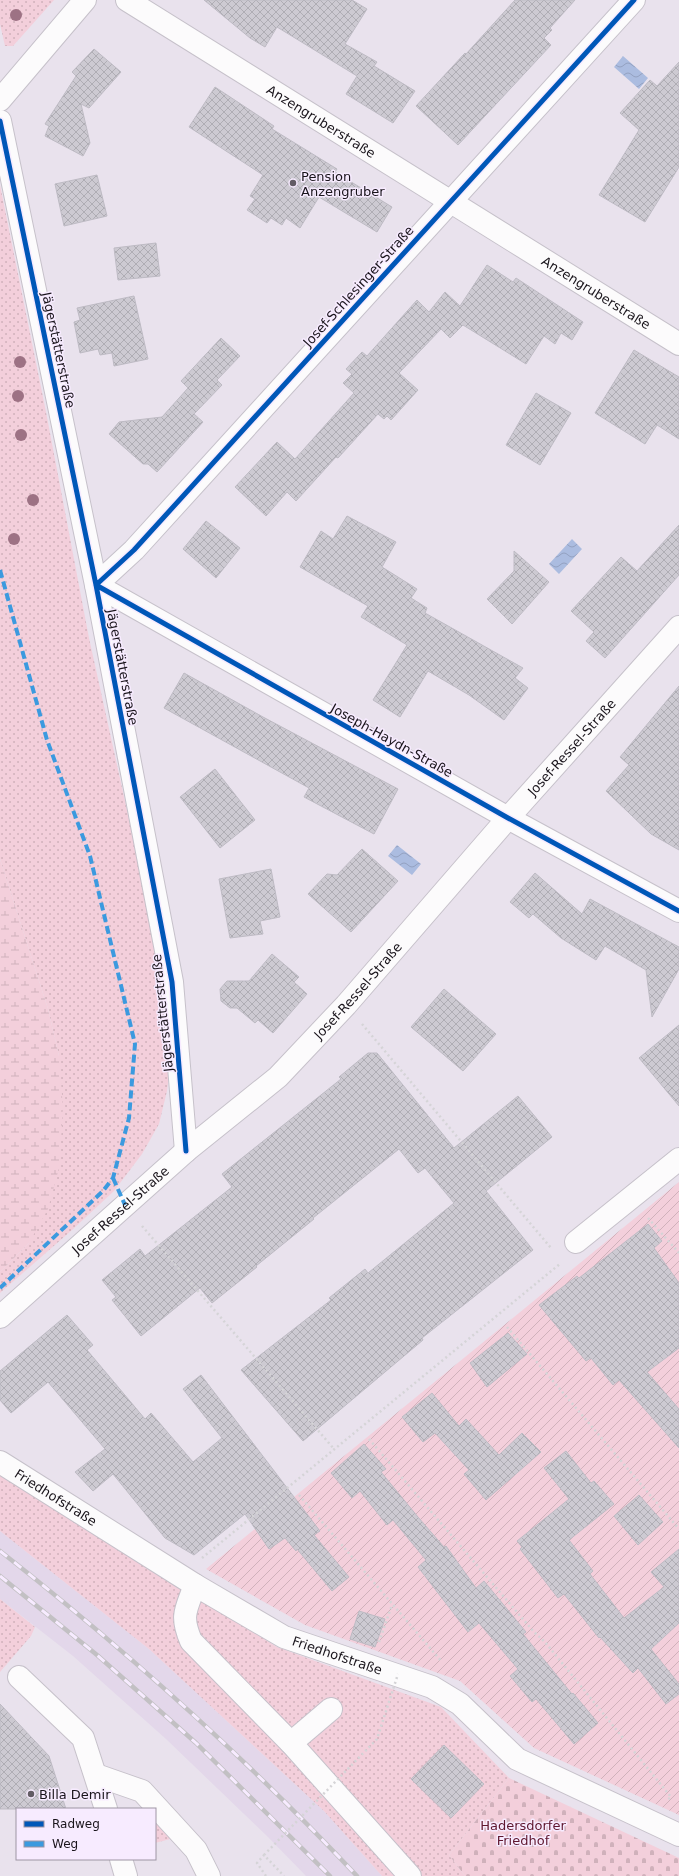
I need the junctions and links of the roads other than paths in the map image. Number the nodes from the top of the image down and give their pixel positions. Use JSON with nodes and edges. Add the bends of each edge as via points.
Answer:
{"nodes":[{"id":1,"x":85,"y":0,"type":"edge"},
{"id":2,"x":127,"y":0,"type":"edge"},
{"id":3,"x":634,"y":0,"type":"edge"},
{"id":4,"x":0,"y":100,"type":"edge"},
{"id":5,"x":0,"y":122,"type":"edge"},
{"id":6,"x":450,"y":201,"type":"junction"},
{"id":7,"x":679,"y":344,"type":"edge"},
{"id":8,"x":96,"y":585,"type":"junction"},
{"id":9,"x":679,"y":627,"type":"edge"},
{"id":10,"x":508,"y":818,"type":"junction"},
{"id":11,"x":679,"y":912,"type":"edge"},
{"id":12,"x":186,"y":1151,"type":"junction"},
{"id":13,"x":679,"y":1159,"type":"edge"},
{"id":14,"x":576,"y":1242,"type":"road end"},
{"id":15,"x":0,"y":1317,"type":"edge"},
{"id":16,"x":0,"y":1462,"type":"edge"},
{"id":17,"x":195,"y":1585,"type":"junction"},
{"id":18,"x":19,"y":1677,"type":"dead end"},
{"id":19,"x":331,"y":1709,"type":"dead end"},
{"id":20,"x":291,"y":1743,"type":"junction"},
{"id":21,"x":96,"y":1775,"type":"junction"},
{"id":22,"x":106,"y":1808,"type":"edge"},
{"id":23,"x":679,"y":1836,"type":"edge"},
{"id":24,"x":121,"y":1860,"type":"edge"},
{"id":25,"x":126,"y":1876,"type":"edge"},
{"id":26,"x":210,"y":1876,"type":"edge"},
{"id":27,"x":410,"y":1876,"type":"edge"}],
"edges":[{"from":1,"to":4,"type":"street"},
{"from":2,"to":6,"type":"street","name":"Anzengruberstraße"},
{"from":3,"to":6,"type":"street","name":"Josef-Schlesinger-Straße"},
{"from":5,"to":8,"type":"street","name":"Jägerstätterstraße"},
{"from":6,"to":7,"type":"street","name":"Anzengruberstraße"},
{"from":6,"to":8,"type":"street","name":"Josef-Schlesinger-Straße","via":[[134,550]]},
{"from":8,"to":10,"type":"street","name":"Joseph-Haydn-Straße"},
{"from":8,"to":12,"type":"street","name":"Jägerstätterstraße","via":[[172,982]]},
{"from":9,"to":10,"type":"street","name":"Josef-Ressel-Straße"},
{"from":10,"to":11,"type":"street","name":"Joseph-Haydn-Straße"},
{"from":10,"to":12,"type":"street","name":"Josef-Ressel-Straße","via":[[346,1005],[278,1076]]},
{"from":12,"to":15,"type":"street","name":"Josef-Ressel-Straße"},
{"from":13,"to":14,"type":"street"},
{"from":16,"to":17,"type":"street","name":"Friedhofstraße"},
{"from":17,"to":20,"type":"street","via":[[186,1609],[184,1625],[191,1641]]},
{"from":17,"to":23,"type":"street","name":"Friedhofstraße","via":[[284,1637],[432,1687],[460,1704],[517,1759]]},
{"from":18,"to":21,"type":"street","via":[[83,1738]]},
{"from":19,"to":20,"type":"street"},
{"from":20,"to":27,"type":"street"},
{"from":21,"to":22,"type":"street"},
{"from":21,"to":26,"type":"street","via":[[142,1791],[196,1850]]},
{"from":24,"to":25,"type":"street"}]}
